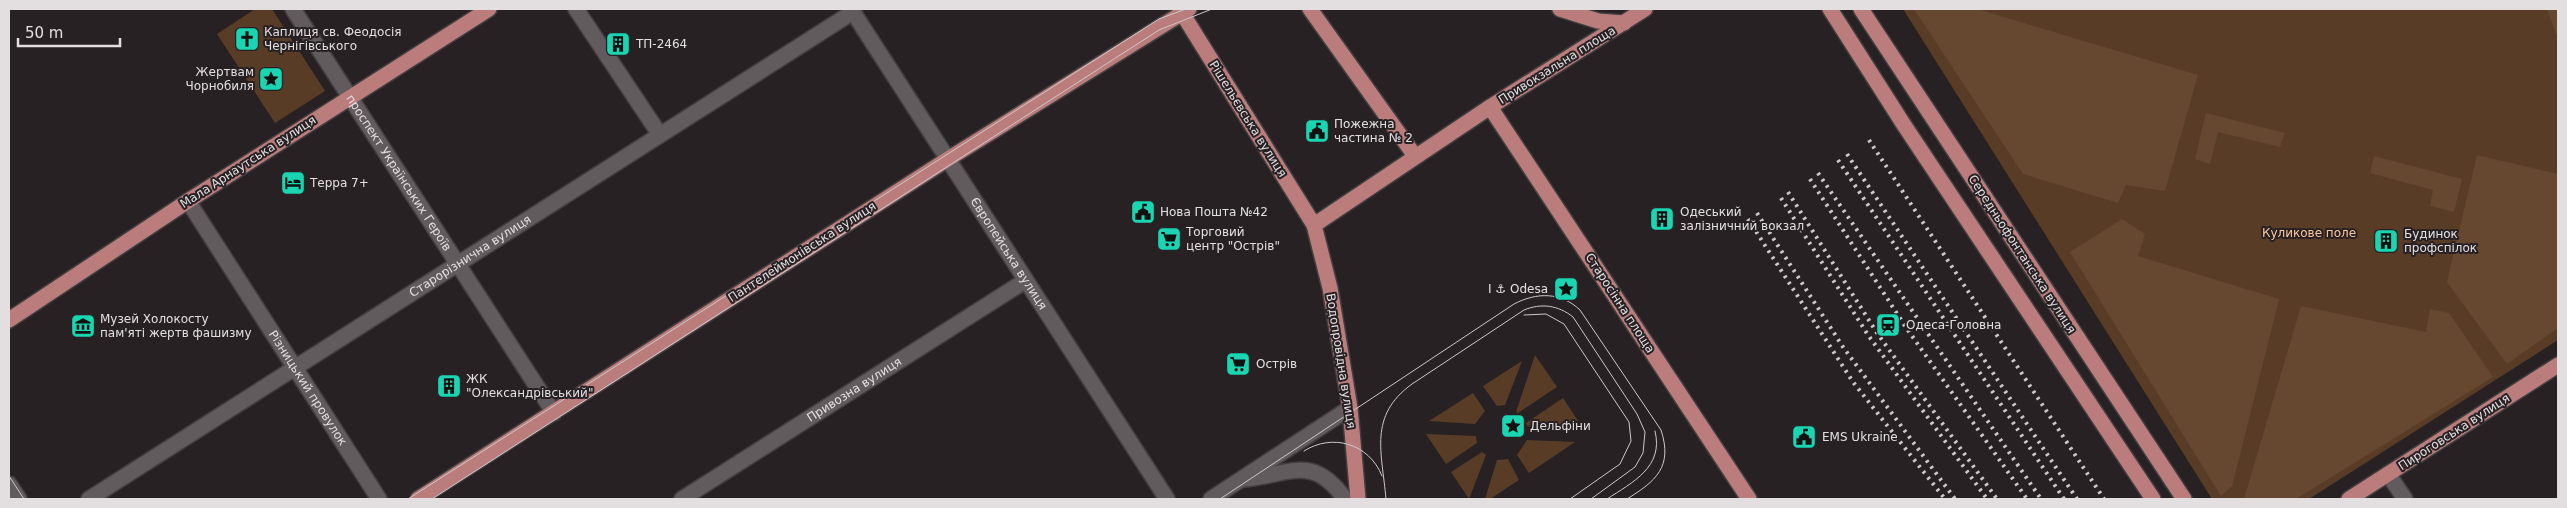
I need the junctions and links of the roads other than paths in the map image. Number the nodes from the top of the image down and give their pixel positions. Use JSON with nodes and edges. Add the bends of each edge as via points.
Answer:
{"nodes":[{"id":1,"x":293,"y":9,"type":"edge"},
{"id":2,"x":489,"y":9,"type":"edge"},
{"id":3,"x":576,"y":9,"type":"edge"},
{"id":4,"x":1310,"y":9,"type":"edge"},
{"id":5,"x":1560,"y":9,"type":"edge"},
{"id":6,"x":1645,"y":9,"type":"edge"},
{"id":7,"x":1830,"y":9,"type":"edge"},
{"id":8,"x":1860,"y":9,"type":"edge"},
{"id":9,"x":852,"y":10,"type":"edge"},
{"id":10,"x":1185,"y":11,"type":"edge"},
{"id":11,"x":1624,"y":23,"type":"junction"},
{"id":12,"x":350,"y":96,"type":"junction"},
{"id":13,"x":1490,"y":107,"type":"junction"},
{"id":14,"x":660,"y":135,"type":"junction"},
{"id":15,"x":1415,"y":156,"type":"junction"},
{"id":16,"x":948,"y":159,"type":"junction"},
{"id":17,"x":188,"y":201,"type":"junction"},
{"id":18,"x":1314,"y":225,"type":"junction"},
{"id":19,"x":459,"y":265,"type":"junction"},
{"id":20,"x":1025,"y":281,"type":"junction"},
{"id":21,"x":9,"y":320,"type":"edge"},
{"id":22,"x":2558,"y":365,"type":"edge"},
{"id":23,"x":296,"y":369,"type":"junction"},
{"id":24,"x":1350,"y":408,"type":"junction"},
{"id":25,"x":554,"y":413,"type":"junction"},
{"id":26,"x":2388,"y":474,"type":"junction"},
{"id":27,"x":1242,"y":479,"type":"junction"},
{"id":28,"x":9,"y":484,"type":"edge"},
{"id":29,"x":19,"y":499,"type":"edge"},
{"id":30,"x":89,"y":499,"type":"edge"},
{"id":31,"x":379,"y":499,"type":"edge"},
{"id":32,"x":418,"y":499,"type":"edge"},
{"id":33,"x":682,"y":499,"type":"edge"},
{"id":34,"x":1167,"y":499,"type":"edge"},
{"id":35,"x":1211,"y":499,"type":"edge"},
{"id":36,"x":1345,"y":499,"type":"edge"},
{"id":37,"x":1358,"y":499,"type":"edge"},
{"id":38,"x":1749,"y":499,"type":"edge"},
{"id":39,"x":2153,"y":499,"type":"edge"},
{"id":40,"x":2184,"y":499,"type":"edge"},
{"id":41,"x":2349,"y":499,"type":"edge"},
{"id":42,"x":2406,"y":499,"type":"edge"}],
"edges":[{"from":1,"to":12,"type":"street","name":"проспект Українських Героїв"},
{"from":2,"to":12,"type":"main road","name":"Мала Арнаутська вулиця"},
{"from":3,"to":14,"type":"street"},
{"from":4,"to":15,"type":"main road"},
{"from":5,"to":11,"type":"main road","name":"Привокзальна площа","via":[[1598,21]]},
{"from":6,"to":11,"type":"main road","name":"Привокзальна площа"},
{"from":7,"to":39,"type":"main road","name":"Середньофонтанська вулиця"},
{"from":8,"to":40,"type":"main road","name":"Середньофонтанська вулиця"},
{"from":9,"to":14,"type":"street","name":"Старорізнична вулиця"},
{"from":9,"to":16,"type":"street","name":"Європейська вулиця"},
{"from":10,"to":16,"type":"main road","name":"Пантелеймонівська вулиця"},
{"from":10,"to":18,"type":"main road","name":"Рішельєвська вулиця"},
{"from":11,"to":13,"type":"main road","name":"Привокзальна площа"},
{"from":12,"to":17,"type":"main road","name":"Мала Арнаутська вулиця"},
{"from":12,"to":19,"type":"street","name":"проспект Українських Героїв"},
{"from":13,"to":15,"type":"main road","name":"Привокзальна площа"},
{"from":13,"to":38,"type":"main road","name":"Старосінна площа"},
{"from":14,"to":19,"type":"street","name":"Старорізнична вулиця"},
{"from":15,"to":18,"type":"main road","name":"Привокзальна площа"},
{"from":16,"to":20,"type":"street","name":"Європейська вулиця"},
{"from":16,"to":25,"type":"main road","name":"Пантелеймонівська вулиця"},
{"from":17,"to":21,"type":"main road","name":"Мала Арнаутська вулиця"},
{"from":17,"to":23,"type":"street","name":"Різницький провулок"},
{"from":18,"to":24,"type":"main road","name":"Водопровідна вулиця","via":[[1330,288]]},
{"from":19,"to":23,"type":"street","name":"Старорізнична вулиця"},
{"from":19,"to":25,"type":"street","name":"проспект Українських Героїв"},
{"from":20,"to":33,"type":"street","name":"Привозна вулиця"},
{"from":20,"to":34,"type":"street","name":"Європейська вулиця"},
{"from":22,"to":26,"type":"main road","name":"Пироговська вулиця"},
{"from":23,"to":30,"type":"street","name":"Старорізнична вулиця"},
{"from":23,"to":31,"type":"street","name":"Різницький провулок"},
{"from":24,"to":27,"type":"street"},
{"from":24,"to":37,"type":"main road","name":"Водопровідна вулиця"},
{"from":25,"to":32,"type":"main road","name":"Пантелеймонівська вулиця"},
{"from":26,"to":41,"type":"main road","name":"Пироговська вулиця"},
{"from":26,"to":42,"type":"street"},
{"from":27,"to":35,"type":"street"},
{"from":27,"to":36,"type":"street","via":[[1296,470],[1315,472],[1332,482]]},
{"from":28,"to":29,"type":"street"}]}
